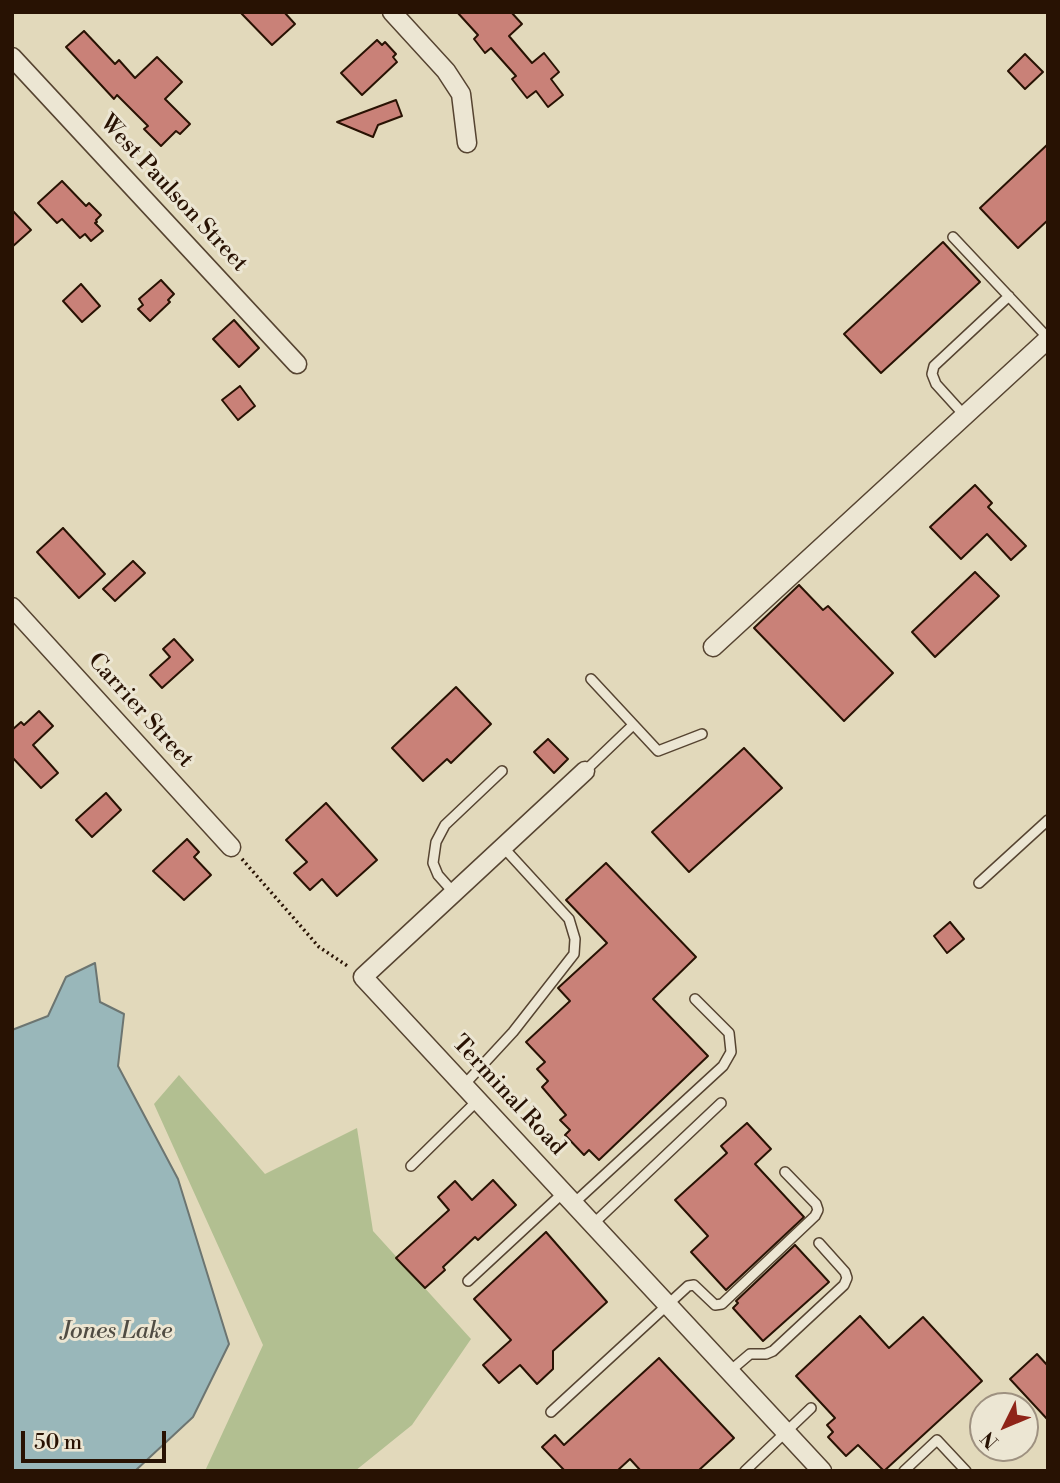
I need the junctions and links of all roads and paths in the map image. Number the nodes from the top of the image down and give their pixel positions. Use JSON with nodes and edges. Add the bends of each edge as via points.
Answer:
{"nodes":[{"id":1,"x":392,"y":12,"type":"edge"},
{"id":2,"x":12,"y":57,"type":"edge"},
{"id":3,"x":467,"y":143,"type":"dead end"},
{"id":4,"x":953,"y":237,"type":"dead end"},
{"id":5,"x":1009,"y":296,"type":"junction"},
{"id":6,"x":1048,"y":339,"type":"edge"},
{"id":7,"x":297,"y":364,"type":"dead end"},
{"id":8,"x":965,"y":416,"type":"junction"},
{"id":9,"x":12,"y":607,"type":"edge"},
{"id":10,"x":713,"y":647,"type":"dead end"},
{"id":11,"x":591,"y":680,"type":"dead end"},
{"id":12,"x":634,"y":724,"type":"junction"},
{"id":13,"x":702,"y":734,"type":"dead end"},
{"id":14,"x":502,"y":771,"type":"dead end"},
{"id":15,"x":585,"y":771,"type":"joint"},
{"id":16,"x":1048,"y":820,"type":"edge"},
{"id":17,"x":231,"y":847,"type":"joint"},
{"id":18,"x":503,"y":847,"type":"junction"},
{"id":19,"x":979,"y":883,"type":"dead end"},
{"id":20,"x":454,"y":893,"type":"junction"},
{"id":21,"x":363,"y":976,"type":"junction"},
{"id":22,"x":695,"y":999,"type":"dead end"},
{"id":23,"x":464,"y":1085,"type":"junction"},
{"id":24,"x":478,"y":1100,"type":"junction"},
{"id":25,"x":721,"y":1103,"type":"dead end"},
{"id":26,"x":411,"y":1166,"type":"dead end"},
{"id":27,"x":785,"y":1172,"type":"dead end"},
{"id":28,"x":569,"y":1198,"type":"junction"},
{"id":29,"x":593,"y":1224,"type":"junction"},
{"id":30,"x":819,"y":1243,"type":"dead end"},
{"id":31,"x":468,"y":1281,"type":"dead end"},
{"id":32,"x":668,"y":1305,"type":"junction"},
{"id":33,"x":730,"y":1371,"type":"junction"},
{"id":34,"x":811,"y":1408,"type":"dead end"},
{"id":35,"x":551,"y":1412,"type":"dead end"},
{"id":36,"x":786,"y":1433,"type":"junction"},
{"id":37,"x":745,"y":1471,"type":"edge"},
{"id":38,"x":822,"y":1471,"type":"edge"},
{"id":39,"x":904,"y":1471,"type":"edge"},
{"id":40,"x":966,"y":1471,"type":"edge"}],
"edges":[{"from":1,"to":3,"type":"street","via":[[461,94]]},
{"from":2,"to":7,"type":"street","name":"West Paulson Street"},
{"from":4,"to":5,"type":"lane"},
{"from":5,"to":6,"type":"lane"},
{"from":5,"to":8,"type":"lane","via":[[934,366],[936,384]]},
{"from":6,"to":8,"type":"street"},
{"from":8,"to":10,"type":"street"},
{"from":9,"to":17,"type":"street","name":"Carrier Street"},
{"from":11,"to":12,"type":"lane"},
{"from":12,"to":13,"type":"lane","via":[[658,751]]},
{"from":12,"to":15,"type":"lane"},
{"from":14,"to":20,"type":"lane","via":[[444,825],[436,842],[433,863]]},
{"from":15,"to":18,"type":"street"},
{"from":16,"to":19,"type":"lane"},
{"from":17,"to":21,"type":"path","via":[[319,947]]},
{"from":18,"to":20,"type":"street"},
{"from":18,"to":23,"type":"lane","via":[[569,919],[574,954]]},
{"from":20,"to":21,"type":"street"},
{"from":21,"to":23,"type":"street","name":"Terminal Road"},
{"from":22,"to":28,"type":"lane","via":[[729,1033],[731,1052],[723,1066]]},
{"from":23,"to":24,"type":"street","name":"Terminal Road"},
{"from":24,"to":26,"type":"lane"},
{"from":24,"to":28,"type":"street","name":"Terminal Road"},
{"from":25,"to":29,"type":"lane"},
{"from":27,"to":32,"type":"lane","via":[[816,1204],[815,1216],[722,1304],[715,1305],[694,1285]]},
{"from":28,"to":29,"type":"street","name":"Terminal Road"},
{"from":28,"to":31,"type":"lane"},
{"from":29,"to":32,"type":"street","name":"Terminal Road"},
{"from":30,"to":33,"type":"lane","via":[[845,1272],[844,1285],[773,1351],[750,1353]]},
{"from":32,"to":33,"type":"street","name":"Terminal Road"},
{"from":32,"to":35,"type":"lane"},
{"from":33,"to":36,"type":"street","name":"Terminal Road"},
{"from":34,"to":36,"type":"lane"},
{"from":36,"to":37,"type":"lane"},
{"from":36,"to":38,"type":"street","name":"Terminal Road"},
{"from":39,"to":40,"type":"lane","via":[[937,1440]]}]}
